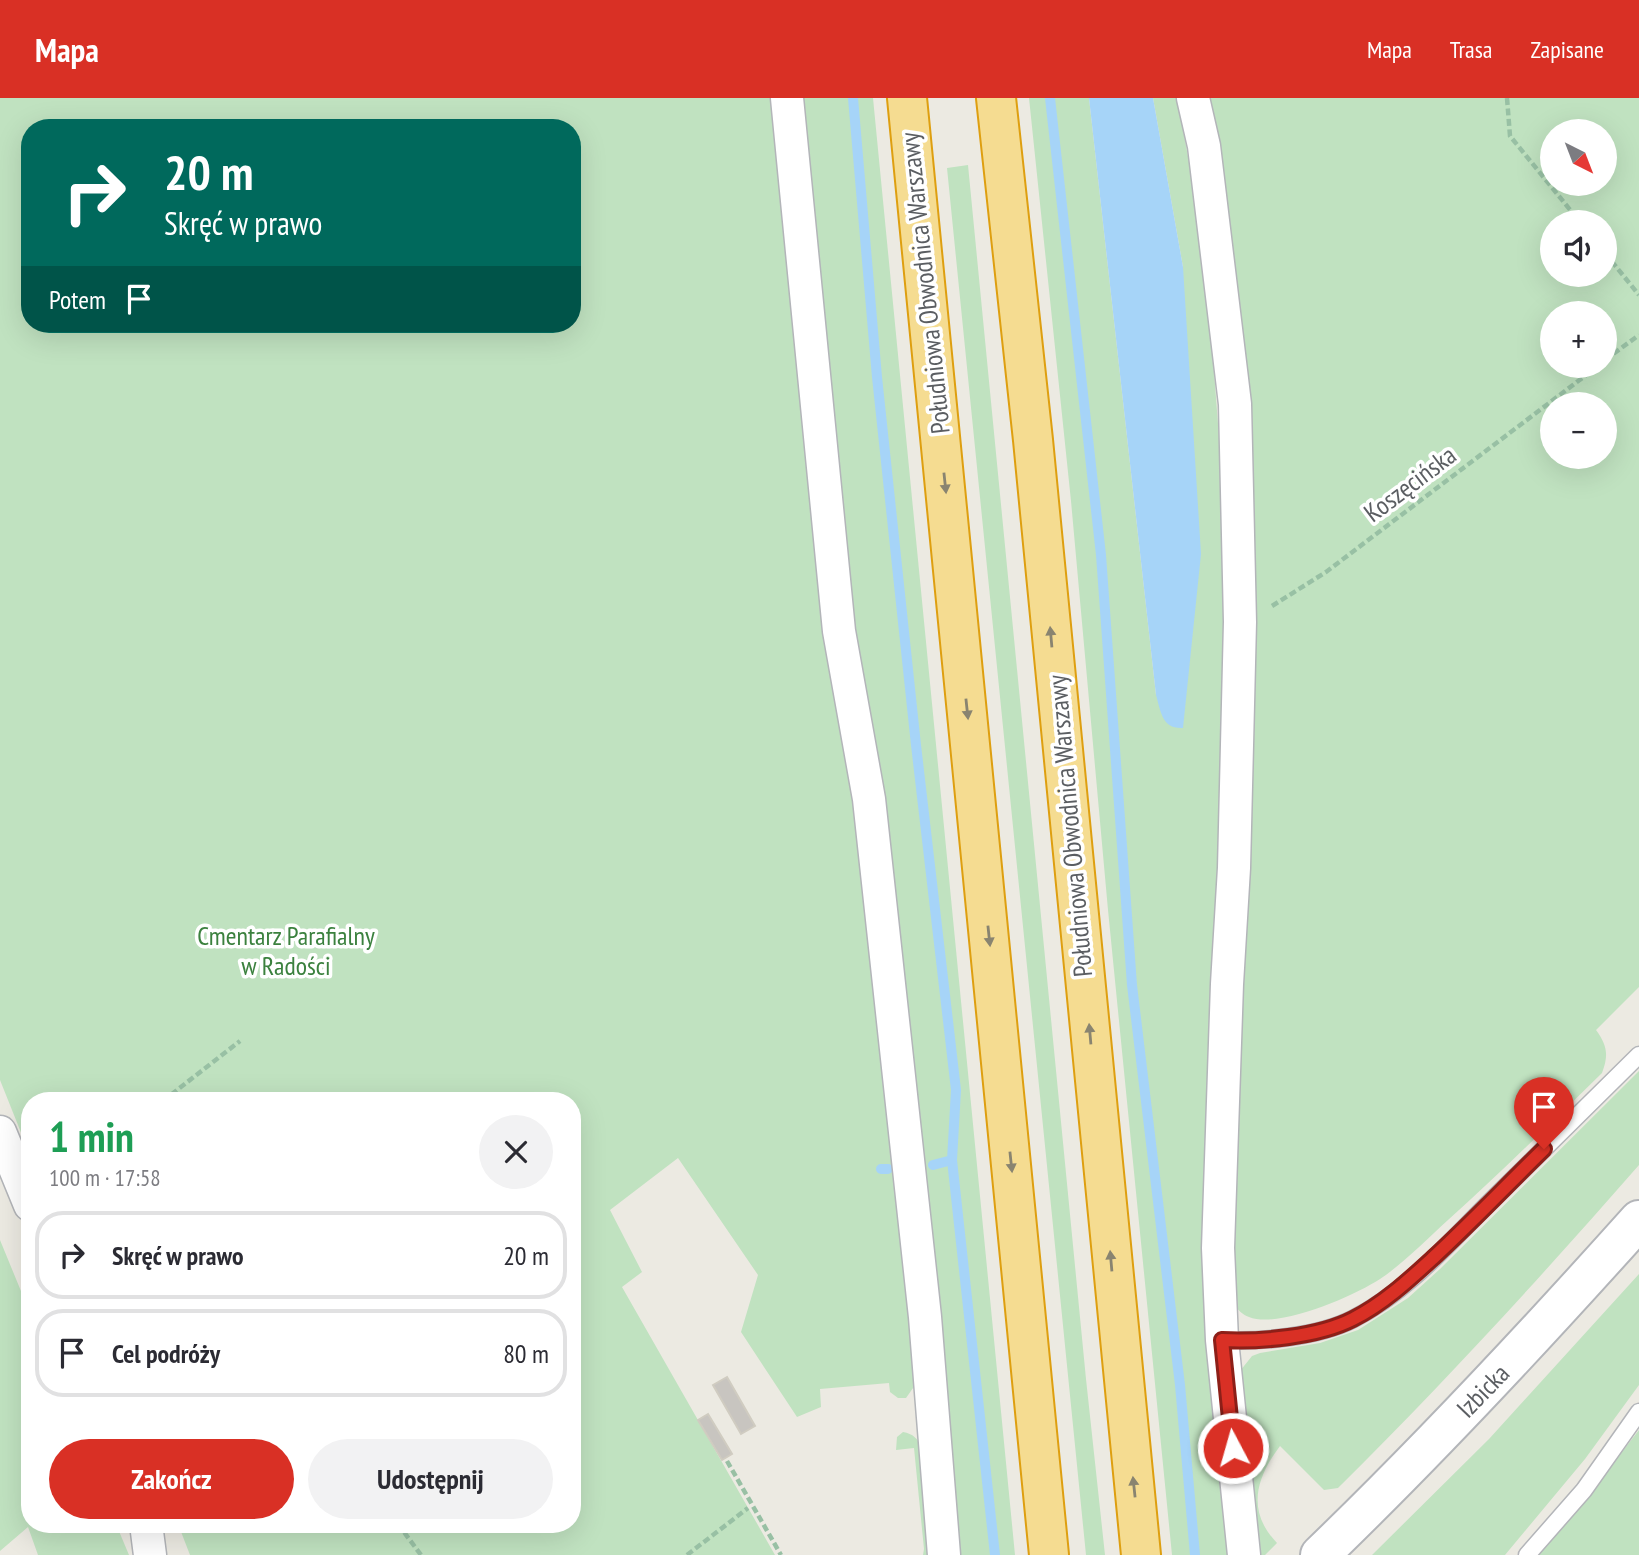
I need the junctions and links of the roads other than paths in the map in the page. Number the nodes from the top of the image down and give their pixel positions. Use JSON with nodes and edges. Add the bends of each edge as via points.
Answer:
{"nodes":[{"id":1,"x":787,"y":98,"type":"edge"},
{"id":2,"x":907,"y":98,"type":"edge"},
{"id":3,"x":921,"y":98,"type":"edge"},
{"id":4,"x":984,"y":98,"type":"edge"},
{"id":5,"x":996,"y":98,"type":"edge"},
{"id":6,"x":1193,"y":98,"type":"edge"},
{"id":7,"x":1002,"y":159,"type":"junction"},
{"id":8,"x":914,"y":172,"type":"junction"},
{"id":9,"x":1639,"y":1055,"type":"edge"},
{"id":10,"x":0,"y":1132,"type":"edge"},
{"id":11,"x":21,"y":1183,"type":"edge"},
{"id":12,"x":1639,"y":1220,"type":"edge"},
{"id":13,"x":1222,"y":1340,"type":"junction"},
{"id":14,"x":1639,"y":1412,"type":"edge"},
{"id":15,"x":147,"y":1533,"type":"edge"},
{"id":16,"x":150,"y":1555,"type":"edge"},
{"id":17,"x":944,"y":1555,"type":"edge"},
{"id":18,"x":1049,"y":1555,"type":"edge"},
{"id":19,"x":1141,"y":1555,"type":"edge"},
{"id":20,"x":1244,"y":1555,"type":"edge"},
{"id":21,"x":1320,"y":1555,"type":"edge"},
{"id":22,"x":1527,"y":1555,"type":"edge"}],
"edges":[{"from":1,"to":17,"type":"street","via":[[839,631],[869,799],[919,1262]]},
{"from":2,"to":8,"type":"highway","name":"Południowa Obwodnica Warszawy"},
{"from":3,"to":8,"type":"lane"},
{"from":4,"to":7,"type":"lane"},
{"from":5,"to":7,"type":"highway","name":"Południowa Obwodnica Warszawy"},
{"from":6,"to":13,"type":"street","via":[[1204,146],[1235,404],[1240,622],[1218,1248]]},
{"from":19,"to":7,"type":"highway","name":"Południowa Obwodnica Warszawy","one_way":true},
{"from":8,"to":18,"type":"highway","name":"Południowa Obwodnica Warszawy","one_way":true},
{"from":9,"to":13,"type":"lane","via":[[1399,1289],[1352,1320],[1299,1336]]},
{"from":10,"to":11,"type":"street"},
{"from":12,"to":21,"type":"street","name":"Izbicka","via":[[1442,1435]]},
{"from":13,"to":20,"type":"street"},
{"from":14,"to":22,"type":"lane","via":[[1584,1490]]},
{"from":15,"to":16,"type":"street"}]}
